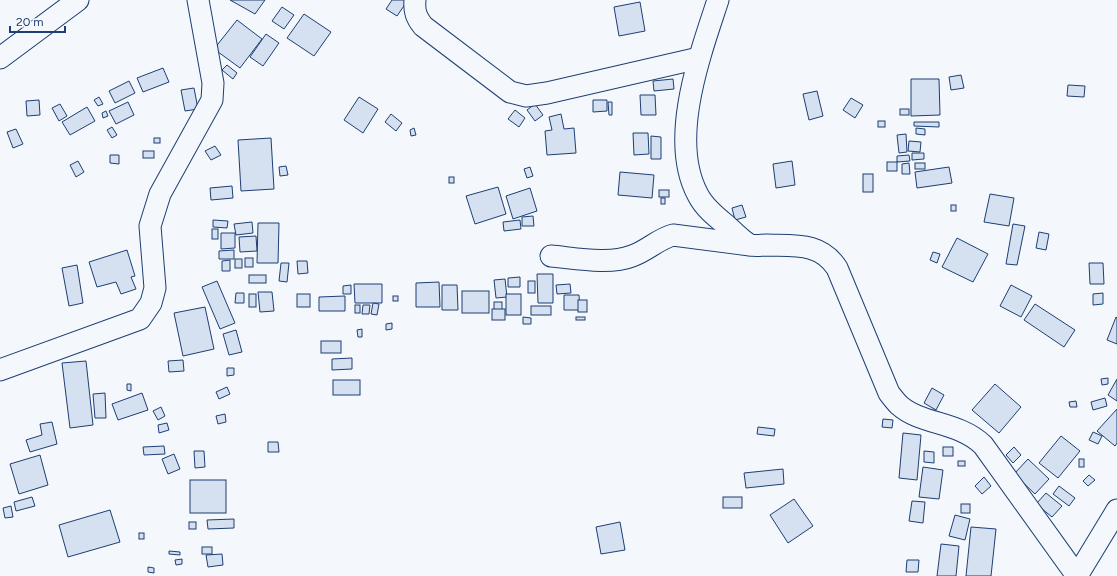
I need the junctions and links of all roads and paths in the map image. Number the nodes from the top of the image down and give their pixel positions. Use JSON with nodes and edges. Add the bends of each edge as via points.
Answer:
{"nodes":[{"id":1,"x":78,"y":0,"type":"edge"},
{"id":2,"x":198,"y":0,"type":"edge"},
{"id":3,"x":414,"y":0,"type":"edge"},
{"id":4,"x":718,"y":0,"type":"edge"},
{"id":5,"x":0,"y":58,"type":"edge"},
{"id":6,"x":699,"y":58,"type":"junction"},
{"id":7,"x":750,"y":245,"type":"junction"},
{"id":8,"x":551,"y":256,"type":"dead end"},
{"id":9,"x":0,"y":370,"type":"edge"},
{"id":10,"x":1117,"y":510,"type":"edge"},
{"id":11,"x":1077,"y":576,"type":"edge"}],
"edges":[{"from":1,"to":5,"type":"street"},
{"from":2,"to":9,"type":"street","via":[[213,83],[212,100],[160,194],[154,210],[150,226],[155,288],[151,302],[140,319]]},
{"from":3,"to":6,"type":"street","via":[[417,19],[423,26],[510,92],[526,96]]},
{"from":4,"to":6,"type":"street"},
{"from":6,"to":7,"type":"street","via":[[688,114],[686,146],[689,169],[698,195],[714,215]]},
{"from":7,"to":8,"type":"street","via":[[673,235],[661,238],[631,257],[595,260]]},
{"from":7,"to":11,"type":"street","via":[[798,246],[822,252],[831,258],[889,393],[900,406],[973,436],[983,446]]},
{"from":10,"to":11,"type":"street"}]}
